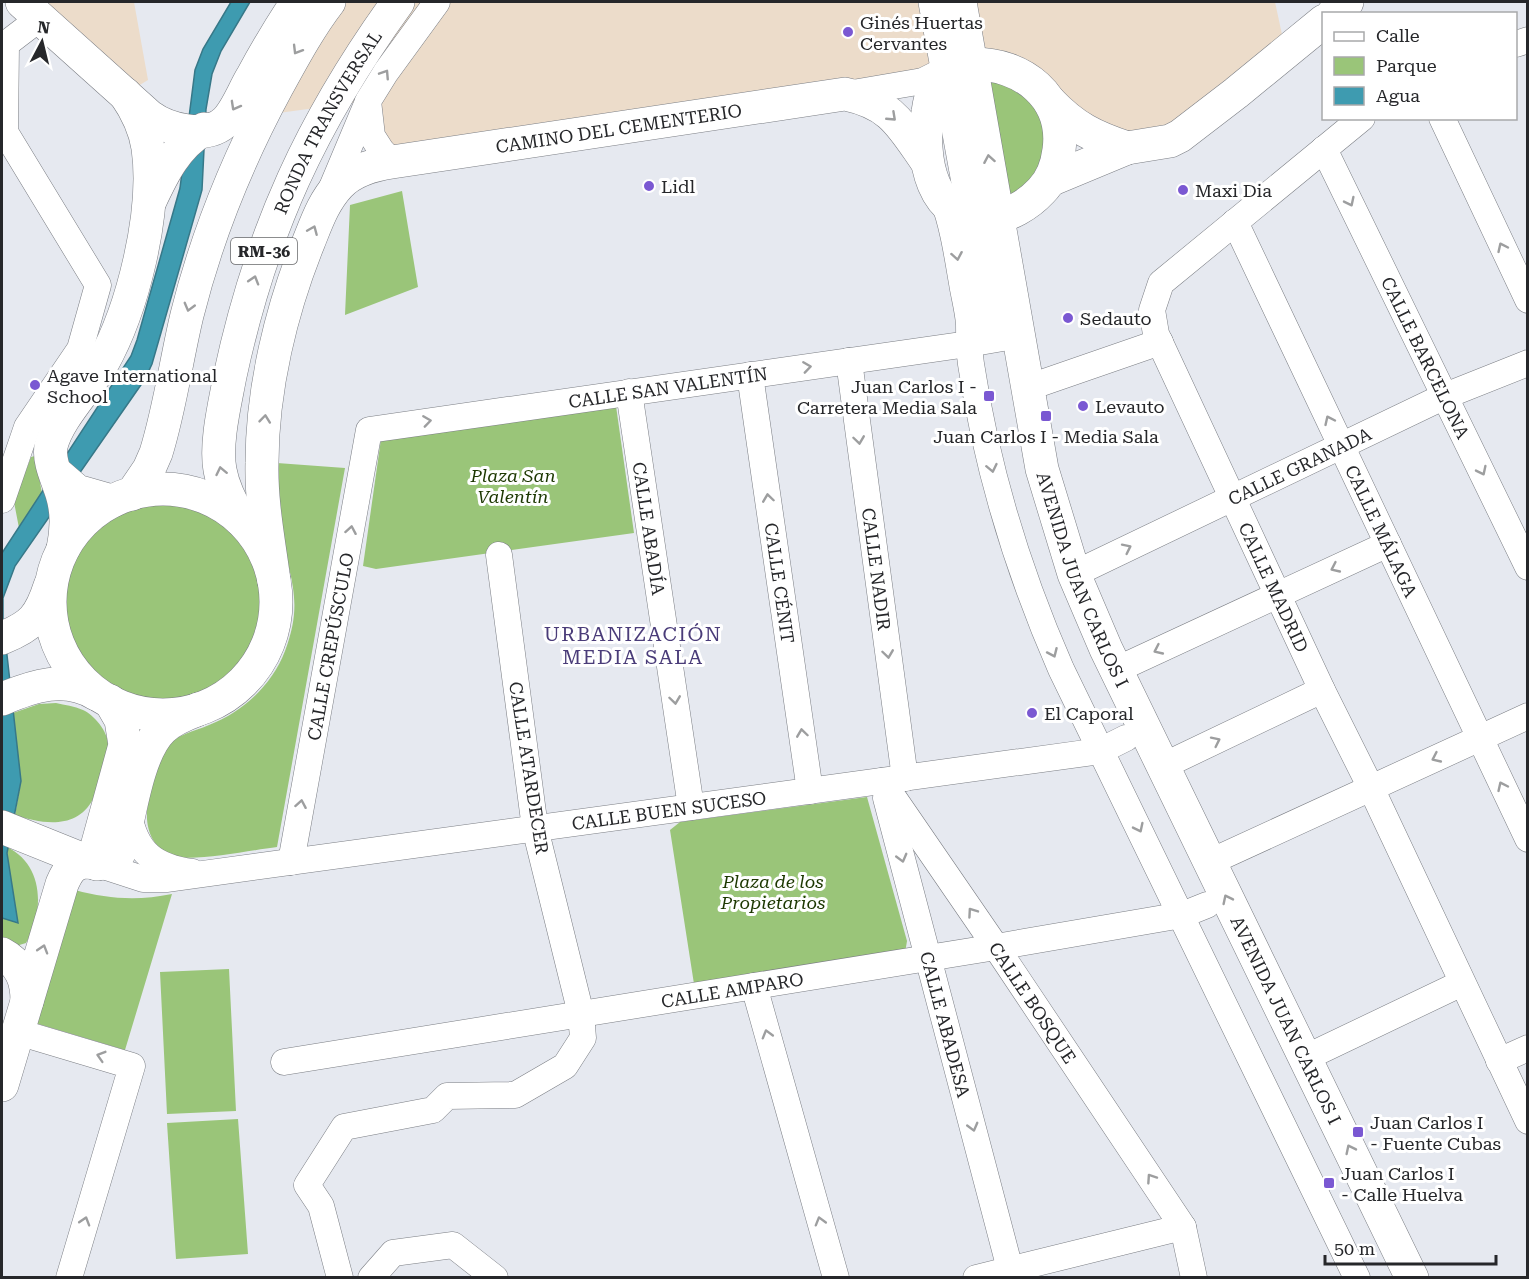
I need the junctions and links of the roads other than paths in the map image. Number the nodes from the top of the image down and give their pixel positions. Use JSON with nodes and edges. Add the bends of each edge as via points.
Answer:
{"nodes":[{"id":1,"x":297,"y":2,"type":"edge"},
{"id":2,"x":329,"y":2,"type":"edge"},
{"id":3,"x":398,"y":2,"type":"edge"},
{"id":4,"x":437,"y":2,"type":"edge"},
{"id":5,"x":935,"y":2,"type":"edge"},
{"id":6,"x":960,"y":2,"type":"edge"},
{"id":7,"x":1347,"y":2,"type":"edge"},
{"id":8,"x":31,"y":10,"type":"edge"},
{"id":9,"x":1335,"y":12,"type":"edge"},
{"id":10,"x":1322,"y":22,"type":"edge"},
{"id":11,"x":960,"y":67,"type":"junction"},
{"id":12,"x":125,"y":94,"type":"junction"},
{"id":13,"x":845,"y":94,"type":"junction"},
{"id":14,"x":1048,"y":99,"type":"junction"},
{"id":15,"x":368,"y":101,"type":"junction"},
{"id":16,"x":1360,"y":120,"type":"edge"},
{"id":17,"x":1443,"y":120,"type":"edge"},
{"id":18,"x":204,"y":129,"type":"junction"},
{"id":19,"x":1127,"y":148,"type":"junction"},
{"id":20,"x":1324,"y":149,"type":"junction"},
{"id":21,"x":925,"y":159,"type":"junction"},
{"id":22,"x":392,"y":162,"type":"junction"},
{"id":23,"x":1046,"y":185,"type":"junction"},
{"id":24,"x":943,"y":199,"type":"junction"},
{"id":25,"x":327,"y":200,"type":"junction"},
{"id":26,"x":148,"y":206,"type":"junction"},
{"id":27,"x":987,"y":218,"type":"junction"},
{"id":28,"x":1235,"y":222,"type":"junction"},
{"id":29,"x":1527,"y":300,"type":"edge"},
{"id":30,"x":994,"y":339,"type":"junction"},
{"id":31,"x":1160,"y":342,"type":"junction"},
{"id":32,"x":849,"y":361,"type":"junction"},
{"id":33,"x":1527,"y":363,"type":"edge"},
{"id":34,"x":750,"y":375,"type":"junction"},
{"id":35,"x":1027,"y":388,"type":"junction"},
{"id":36,"x":629,"y":392,"type":"junction"},
{"id":37,"x":1445,"y":396,"type":"junction"},
{"id":38,"x":369,"y":430,"type":"joint"},
{"id":39,"x":1341,"y":446,"type":"junction"},
{"id":40,"x":55,"y":472,"type":"junction"},
{"id":41,"x":122,"y":497,"type":"junction"},
{"id":42,"x":1233,"y":497,"type":"junction"},
{"id":43,"x":2,"y":500,"type":"edge"},
{"id":44,"x":244,"y":524,"type":"junction"},
{"id":45,"x":1388,"y":544,"type":"junction"},
{"id":46,"x":63,"y":549,"type":"junction"},
{"id":47,"x":499,"y":555,"type":"dead end"},
{"id":48,"x":1527,"y":567,"type":"edge"},
{"id":49,"x":1074,"y":574,"type":"junction"},
{"id":50,"x":274,"y":581,"type":"junction"},
{"id":51,"x":51,"y":584,"type":"junction"},
{"id":52,"x":1279,"y":594,"type":"junction"},
{"id":53,"x":2,"y":638,"type":"edge"},
{"id":54,"x":1116,"y":670,"type":"junction"},
{"id":55,"x":1322,"y":690,"type":"junction"},
{"id":56,"x":2,"y":699,"type":"edge"},
{"id":57,"x":106,"y":699,"type":"junction"},
{"id":58,"x":199,"y":709,"type":"junction"},
{"id":59,"x":1527,"y":716,"type":"edge"},
{"id":60,"x":1480,"y":738,"type":"junction"},
{"id":61,"x":1113,"y":745,"type":"junction"},
{"id":62,"x":1163,"y":766,"type":"junction"},
{"id":63,"x":893,"y":779,"type":"junction"},
{"id":64,"x":1371,"y":788,"type":"junction"},
{"id":65,"x":810,"y":791,"type":"junction"},
{"id":66,"x":121,"y":805,"type":"junction"},
{"id":67,"x":691,"y":807,"type":"junction"},
{"id":68,"x":535,"y":828,"type":"junction"},
{"id":69,"x":14,"y":831,"type":"edge"},
{"id":70,"x":1527,"y":839,"type":"edge"},
{"id":71,"x":291,"y":862,"type":"junction"},
{"id":72,"x":1210,"y":862,"type":"junction"},
{"id":73,"x":93,"y":863,"type":"junction"},
{"id":74,"x":210,"y":873,"type":"junction"},
{"id":75,"x":1194,"y":910,"type":"junction"},
{"id":76,"x":996,"y":947,"type":"junction"},
{"id":77,"x":2,"y":954,"type":"edge"},
{"id":78,"x":928,"y":958,"type":"junction"},
{"id":79,"x":1462,"y":983,"type":"junction"},
{"id":80,"x":754,"y":986,"type":"junction"},
{"id":81,"x":581,"y":1014,"type":"junction"},
{"id":82,"x":22,"y":1017,"type":"junction"},
{"id":83,"x":1527,"y":1047,"type":"edge"},
{"id":84,"x":1500,"y":1061,"type":"junction"},
{"id":85,"x":284,"y":1062,"type":"dead end"},
{"id":86,"x":1296,"y":1063,"type":"junction"},
{"id":87,"x":2,"y":1085,"type":"edge"},
{"id":88,"x":1527,"y":1121,"type":"edge"},
{"id":89,"x":1183,"y":1227,"type":"junction"},
{"id":90,"x":1010,"y":1269,"type":"junction"},
{"id":91,"x":69,"y":1278,"type":"edge"},
{"id":92,"x":340,"y":1278,"type":"edge"},
{"id":93,"x":371,"y":1278,"type":"edge"},
{"id":94,"x":495,"y":1278,"type":"edge"},
{"id":95,"x":836,"y":1278,"type":"edge"},
{"id":96,"x":976,"y":1278,"type":"edge"},
{"id":97,"x":1194,"y":1278,"type":"edge"},
{"id":98,"x":1357,"y":1278,"type":"edge"},
{"id":99,"x":1388,"y":1278,"type":"edge"},
{"id":100,"x":1412,"y":1278,"type":"edge"}],
"edges":[{"from":1,"to":18,"type":"main road","one_way":true,"via":[[228,120]]},
{"from":2,"to":41,"type":"main road","number":"RM-36","one_way":true,"via":[[290,62],[234,173],[193,293],[156,453],[152,464]]},
{"from":44,"to":3,"type":"main road","name":"RONDA TRANSVERSAL","number":"RM-36","one_way":true,"via":[[224,485],[219,458],[227,390],[255,277],[279,210],[322,118]]},
{"from":15,"to":4,"type":"street","one_way":true},
{"from":5,"to":11,"type":"main road","name":"AVENIDA JUAN CARLOS I"},
{"from":6,"to":11,"type":"main road","name":"AVENIDA JUAN CARLOS I"},
{"from":7,"to":9,"type":"main road"},
{"from":8,"to":12,"type":"main road"},
{"from":8,"to":43,"type":"street","via":[[6,44],[5,132],[98,285],[80,349],[27,427]]},
{"from":10,"to":19,"type":"main road","via":[[1180,136]]},
{"from":11,"to":13,"type":"street","name":"CAMINO DEL CEMENTERIO","via":[[923,81]]},
{"from":11,"to":14,"type":"main road","via":[[996,66],[1016,72]]},
{"from":11,"to":21,"type":"main road","via":[[939,79],[929,104]]},
{"from":11,"to":27,"type":"main road","name":"AVENIDA JUAN CARLOS I"},
{"from":12,"to":18,"type":"main road","via":[[167,127],[185,131]]},
{"from":12,"to":26,"type":"main road","via":[[135,109],[148,148]]},
{"from":13,"to":21,"type":"main road","name":"CAMINO DEL CEMENTERIO","one_way":true,"via":[[878,104],[900,125]]},
{"from":13,"to":22,"type":"main road","name":"CAMINO DEL CEMENTERIO"},
{"from":14,"to":19,"type":"main road","via":[[1082,130]]},
{"from":14,"to":23,"type":"main road","via":[[1060,134],[1058,159]]},
{"from":15,"to":22,"type":"street","via":[[372,136]]},
{"from":15,"to":25,"type":"street"},
{"from":16,"to":20,"type":"street","name":"CALLE MADRID"},
{"from":29,"to":17,"type":"street","one_way":true},
{"from":18,"to":26,"type":"main road","via":[[171,160]]},
{"from":19,"to":23,"type":"main road"},
{"from":20,"to":28,"type":"street","name":"CALLE MADRID"},
{"from":20,"to":37,"type":"street","name":"CALLE BARCELONA","one_way":true},
{"from":21,"to":24,"type":"main road"},
{"from":22,"to":25,"type":"main road","name":"CAMINO DEL CEMENTERIO","via":[[356,172],[339,184]]},
{"from":23,"to":27,"type":"main road","via":[[1020,207]]},
{"from":23,"to":30,"type":"main road","via":[[1029,210],[1021,236],[1027,278]]},
{"from":24,"to":27,"type":"main road","via":[[960,215]]},
{"from":24,"to":30,"type":"street","name":"AVENIDA JUAN CARLOS I","one_way":true,"via":[[954,233],[969,323]]},
{"from":50,"to":25,"type":"main road","name":"CAMINO DEL CEMENTERIO","one_way":true,"via":[[262,476],[268,396],[282,322]]},
{"from":26,"to":40,"type":"main road","via":[[136,273],[117,333],[54,439],[51,455]]},
{"from":27,"to":30,"type":"main road","name":"AVENIDA JUAN CARLOS I"},
{"from":28,"to":31,"type":"street","name":"CALLE MADRID","via":[[1161,283],[1152,310]]},
{"from":39,"to":28,"type":"street","name":"CALLE MÁLAGA","one_way":true},
{"from":30,"to":32,"type":"street","name":"CALLE SAN VALENTÍN"},
{"from":30,"to":35,"type":"main road","name":"AVENIDA JUAN CARLOS I"},
{"from":30,"to":61,"type":"main road","name":"AVENIDA JUAN CARLOS I","one_way":true,"via":[[1030,507]]},
{"from":31,"to":35,"type":"street"},
{"from":31,"to":42,"type":"street","name":"CALLE MADRID"},
{"from":34,"to":32,"type":"street","name":"CALLE SAN VALENTÍN","one_way":true},
{"from":32,"to":63,"type":"street","name":"CALLE NADIR","one_way":true},
{"from":33,"to":37,"type":"street","name":"CALLE GRANADA"},
{"from":34,"to":36,"type":"street","name":"CALLE SAN VALENTÍN"},
{"from":65,"to":34,"type":"street","name":"CALLE CÉNIT","one_way":true},
{"from":35,"to":49,"type":"main road","name":"AVENIDA JUAN CARLOS I","via":[[1042,469]]},
{"from":38,"to":36,"type":"street","name":"CALLE SAN VALENTÍN","one_way":true},
{"from":36,"to":67,"type":"street","name":"CALLE ABADÍA","one_way":true},
{"from":37,"to":39,"type":"street","name":"CALLE GRANADA"},
{"from":37,"to":48,"type":"street","name":"CALLE BARCELONA","one_way":true},
{"from":71,"to":38,"type":"street","name":"CALLE CREPÚSCULO","one_way":true},
{"from":39,"to":42,"type":"street","name":"CALLE GRANADA"},
{"from":39,"to":45,"type":"street","name":"CALLE MÁLAGA"},
{"from":40,"to":41,"type":"main road","via":[[77,491]]},
{"from":40,"to":46,"type":"main road","via":[[66,513]]},
{"from":41,"to":44,"type":"main road","number":"RM-36","via":[[156,489],[196,494],[227,509]]},
{"from":41,"to":46,"type":"main road","number":"RM-36","via":[[88,517]]},
{"from":49,"to":42,"type":"street","name":"CALLE GRANADA","one_way":true},
{"from":42,"to":52,"type":"street","name":"CALLE MADRID"},
{"from":44,"to":50,"type":"main road","number":"RM-36","via":[[261,547]]},
{"from":45,"to":52,"type":"street","one_way":true},
{"from":45,"to":60,"type":"street","name":"CALLE MÁLAGA"},
{"from":46,"to":51,"type":"main road","number":"RM-36"},
{"from":47,"to":68,"type":"street","name":"CALLE ATARDECER"},
{"from":49,"to":54,"type":"main road","name":"AVENIDA JUAN CARLOS I"},
{"from":50,"to":58,"type":"main road","number":"RM-36","via":[[274,623],[258,663],[236,688]]},
{"from":51,"to":53,"type":"main road","number":"RM-36","via":[[34,620]]},
{"from":51,"to":57,"type":"main road","number":"RM-36","via":[[50,616],[59,647],[74,672]]},
{"from":52,"to":54,"type":"street","one_way":true},
{"from":52,"to":55,"type":"street","name":"CALLE MADRID"},
{"from":54,"to":62,"type":"main road","name":"AVENIDA JUAN CARLOS I"},
{"from":62,"to":55,"type":"street","one_way":true},
{"from":55,"to":64,"type":"street","name":"CALLE MADRID"},
{"from":56,"to":57,"type":"main road","number":"RM-36","via":[[56,683],[83,687]]},
{"from":57,"to":58,"type":"main road","number":"RM-36","via":[[146,713],[179,714]]},
{"from":57,"to":66,"type":"main road","via":[[121,720],[125,736]]},
{"from":58,"to":66,"type":"main road","via":[[167,724],[151,742]]},
{"from":59,"to":60,"type":"street"},
{"from":60,"to":64,"type":"street","one_way":true},
{"from":70,"to":60,"type":"street","name":"CALLE MÁLAGA","one_way":true},
{"from":61,"to":63,"type":"street","name":"CALLE BUEN SUCESO"},
{"from":61,"to":75,"type":"main road","name":"AVENIDA JUAN CARLOS I","one_way":true},
{"from":62,"to":72,"type":"main road","name":"AVENIDA JUAN CARLOS I"},
{"from":63,"to":65,"type":"street","name":"CALLE BUEN SUCESO"},
{"from":76,"to":63,"type":"street","name":"CALLE BOSQUE","one_way":true},
{"from":63,"to":78,"type":"street","name":"CALLE ABADESA","one_way":true},
{"from":64,"to":72,"type":"street"},
{"from":64,"to":79,"type":"street","name":"CALLE MADRID"},
{"from":65,"to":67,"type":"street","name":"CALLE BUEN SUCESO"},
{"from":66,"to":69,"type":"main road","via":[[63,838],[48,840]]},
{"from":66,"to":73,"type":"main road"},
{"from":66,"to":74,"type":"street","via":[[137,843],[147,853],[168,867]]},
{"from":67,"to":68,"type":"street","name":"CALLE BUEN SUCESO"},
{"from":68,"to":71,"type":"street","name":"CALLE BUEN SUCESO"},
{"from":68,"to":81,"type":"street","name":"CALLE ATARDECER"},
{"from":69,"to":73,"type":"main road"},
{"from":71,"to":74,"type":"street","name":"CALLE BUEN SUCESO"},
{"from":86,"to":72,"type":"main road","name":"AVENIDA JUAN CARLOS I","one_way":true},
{"from":73,"to":74,"type":"street","via":[[154,880]]},
{"from":82,"to":73,"type":"main road","one_way":true,"via":[[65,876],[76,863]]},
{"from":75,"to":76,"type":"street","name":"CALLE AMPARO"},
{"from":75,"to":86,"type":"main road","name":"AVENIDA JUAN CARLOS I"},
{"from":75,"to":98,"type":"street","name":"AVENIDA JUAN CARLOS I"},
{"from":76,"to":78,"type":"street","name":"CALLE AMPARO"},
{"from":89,"to":76,"type":"street","name":"CALLE BOSQUE","one_way":true},
{"from":77,"to":82,"type":"main road","via":[[23,974],[26,983]]},
{"from":78,"to":80,"type":"street","name":"CALLE AMPARO"},
{"from":78,"to":90,"type":"street","name":"CALLE ABADESA","one_way":true},
{"from":79,"to":84,"type":"street","name":"CALLE MADRID"},
{"from":79,"to":86,"type":"street"},
{"from":80,"to":81,"type":"street","name":"CALLE AMPARO"},
{"from":95,"to":80,"type":"street","one_way":true},
{"from":81,"to":85,"type":"street","name":"CALLE AMPARO"},
{"from":81,"to":92,"type":"street","name":"CALLE ATARDECER","via":[[583,1038],[565,1066],[515,1095],[447,1096],[433,1110],[344,1127],[307,1185],[321,1206]]},
{"from":82,"to":87,"type":"main road"},
{"from":91,"to":82,"type":"street","one_way":true,"via":[[132,1066]]},
{"from":83,"to":84,"type":"street"},
{"from":84,"to":88,"type":"street","name":"CALLE MADRID"},
{"from":86,"to":99,"type":"main road","name":"AVENIDA JUAN CARLOS I"},
{"from":100,"to":86,"type":"main road","name":"AVENIDA JUAN CARLOS I","one_way":true},
{"from":89,"to":90,"type":"street"},
{"from":89,"to":97,"type":"street"},
{"from":90,"to":96,"type":"street"},
{"from":93,"to":94,"type":"street","via":[[393,1253],[453,1245]]}]}
